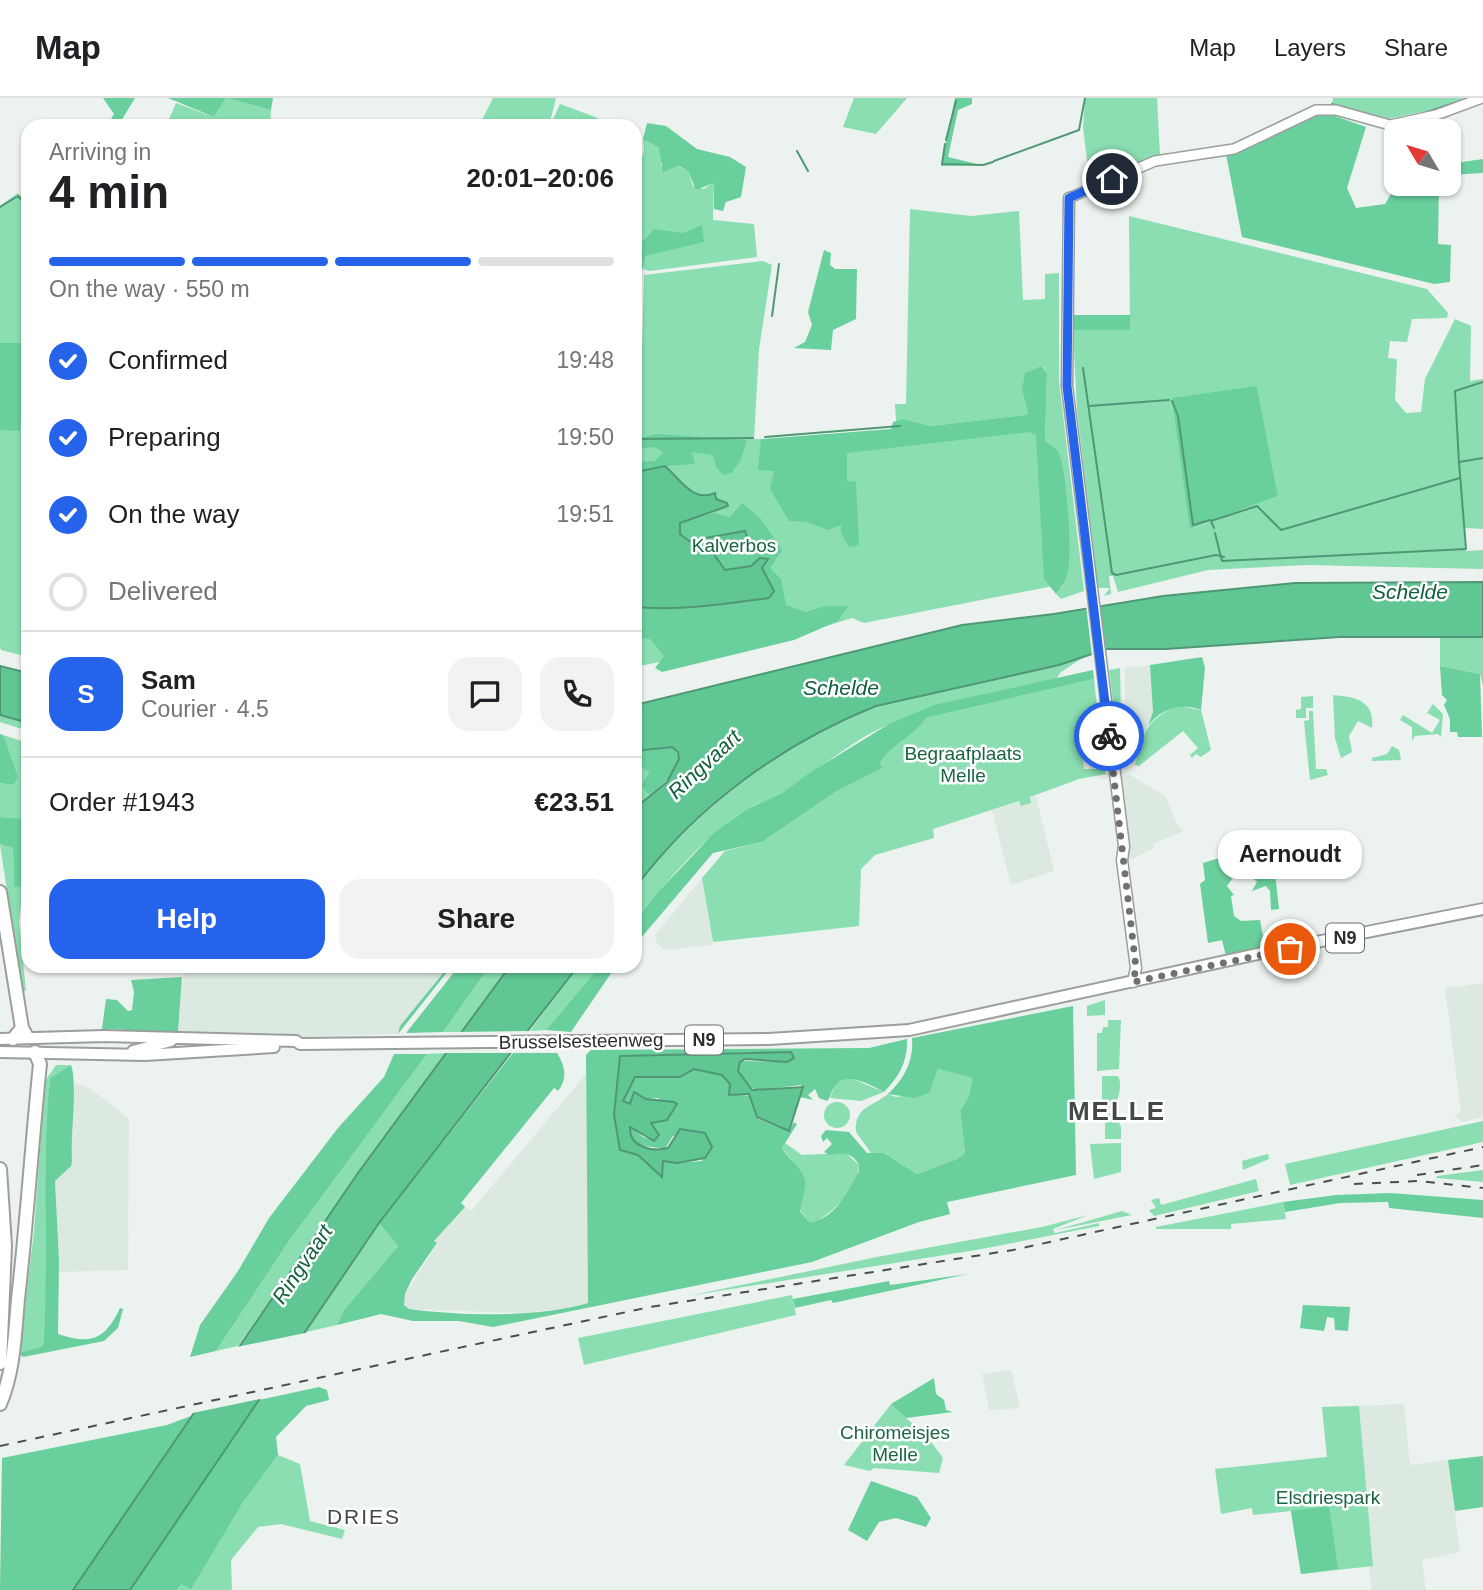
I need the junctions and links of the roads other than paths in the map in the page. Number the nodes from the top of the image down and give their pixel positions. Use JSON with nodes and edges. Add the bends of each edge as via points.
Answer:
{"nodes":[{"id":1,"x":1482,"y":98,"type":"edge"},
{"id":2,"x":1069,"y":198,"type":"joint"},
{"id":3,"x":0,"y":892,"type":"edge"},
{"id":4,"x":1483,"y":909,"type":"edge"},
{"id":5,"x":1133,"y":982,"type":"junction"},
{"id":6,"x":24,"y":1032,"type":"junction"},
{"id":7,"x":181,"y":1037,"type":"junction"},
{"id":8,"x":6,"y":1039,"type":"edge"},
{"id":9,"x":212,"y":1039,"type":"junction"},
{"id":10,"x":300,"y":1044,"type":"junction"},
{"id":11,"x":0,"y":1049,"type":"edge"},
{"id":12,"x":35,"y":1052,"type":"junction"},
{"id":13,"x":88,"y":1053,"type":"junction"},
{"id":14,"x":145,"y":1055,"type":"junction"},
{"id":15,"x":0,"y":1169,"type":"edge"},
{"id":16,"x":7,"y":1342,"type":"edge"},
{"id":17,"x":0,"y":1363,"type":"edge"},
{"id":18,"x":0,"y":1404,"type":"edge"}],
"edges":[{"from":1,"to":2,"type":"street","via":[[1390,125],[1336,110],[1316,110],[1244,146],[1156,161]]},
{"from":2,"to":5,"type":"main road","via":[[1067,386],[1136,968]]},
{"from":3,"to":6,"type":"highway"},
{"from":4,"to":5,"type":"main road","name":"Brusselsesteenweg","number":"N9"},
{"from":5,"to":10,"type":"main road","name":"Brusselsesteenweg","number":"N9","via":[[955,1020],[769,1039]]},
{"from":6,"to":7,"type":"main road","name":"Brusselsesteenweg","number":"N9"},
{"from":6,"to":8,"type":"highway"},
{"from":6,"to":12,"type":"main road"},
{"from":7,"to":9,"type":"main road","name":"Brusselsesteenweg","number":"N9"},
{"from":7,"to":13,"type":"main road","via":[[134,1051]]},
{"from":8,"to":11,"type":"main road","via":[[6,1047]]},
{"from":9,"to":10,"type":"main road","name":"Brusselsesteenweg","number":"N9"},
{"from":9,"to":14,"type":"main road"},
{"from":10,"to":14,"type":"main road","name":"Brusselsesteenweg","number":"N9"},
{"from":11,"to":12,"type":"main road","name":"Brusselsesteenweg","number":"N9"},
{"from":12,"to":13,"type":"main road","name":"Brusselsesteenweg","number":"N9"},
{"from":12,"to":16,"type":"highway","via":[[40,1064]]},
{"from":13,"to":14,"type":"main road","name":"Brusselsesteenweg","number":"N9"},
{"from":15,"to":16,"type":"highway"},
{"from":16,"to":17,"type":"highway"},
{"from":16,"to":18,"type":"highway","via":[[5,1392]]}]}
